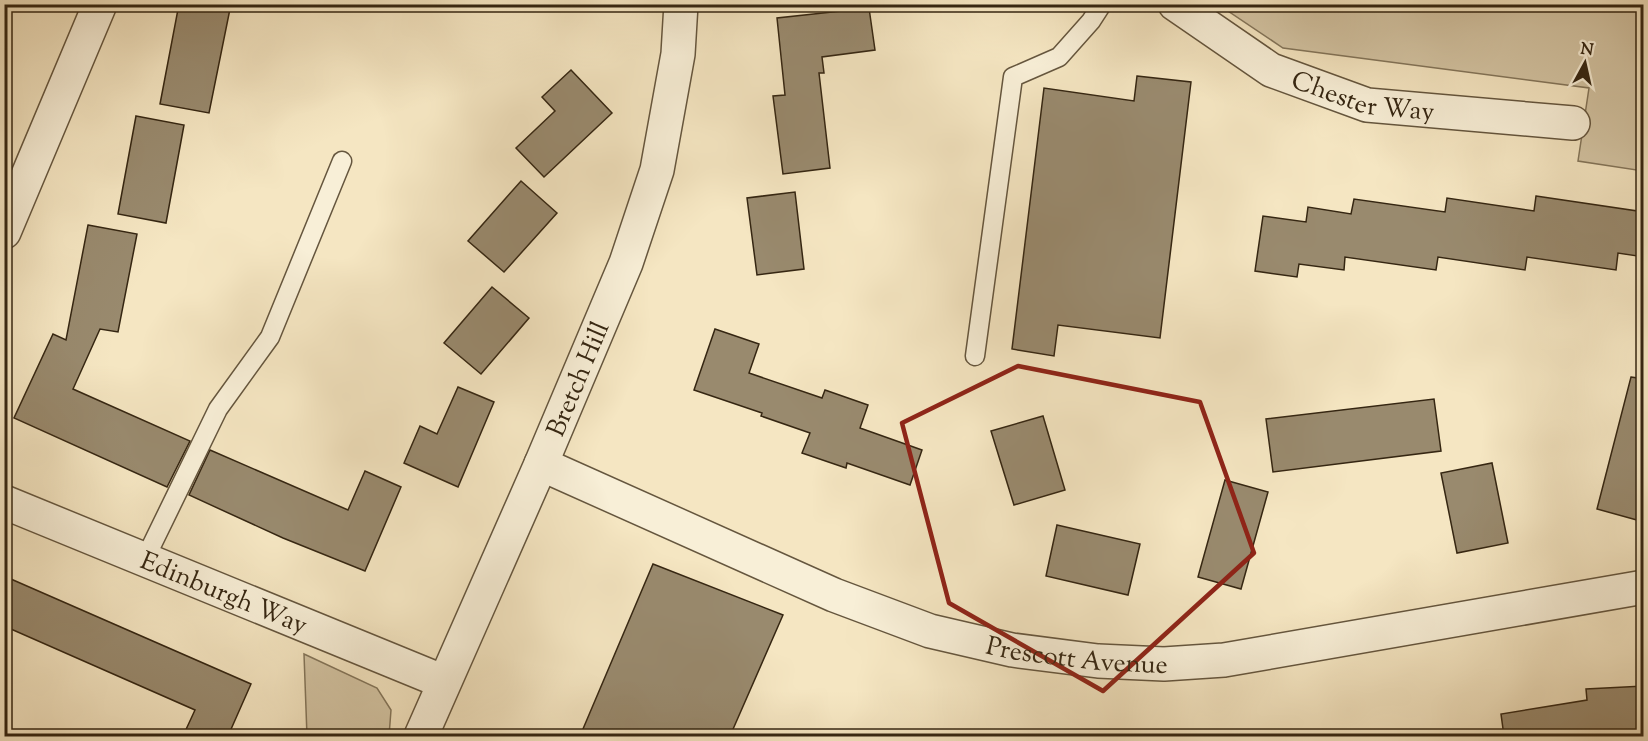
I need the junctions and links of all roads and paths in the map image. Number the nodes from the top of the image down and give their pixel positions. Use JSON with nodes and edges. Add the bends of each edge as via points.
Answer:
{"nodes":[{"id":1,"x":100,"y":4,"type":"edge"},
{"id":2,"x":681,"y":4,"type":"edge"},
{"id":3,"x":1102,"y":4,"type":"edge"},
{"id":4,"x":1175,"y":4,"type":"edge"},
{"id":5,"x":1573,"y":123,"type":"dead end"},
{"id":6,"x":342,"y":161,"type":"dead end"},
{"id":7,"x":4,"y":232,"type":"edge"},
{"id":8,"x":975,"y":356,"type":"dead end"},
{"id":9,"x":541,"y":464,"type":"junction"},
{"id":10,"x":4,"y":502,"type":"edge"},
{"id":11,"x":144,"y":561,"type":"junction"},
{"id":12,"x":1644,"y":587,"type":"edge"},
{"id":13,"x":444,"y":682,"type":"junction"},
{"id":14,"x":421,"y":736,"type":"edge"}],
"edges":[{"from":1,"to":7,"type":"street"},
{"from":2,"to":9,"type":"street","name":"Bretch Hill","via":[[678,54],[657,170],[626,263]]},
{"from":3,"to":8,"type":"lane","via":[[1059,57],[1013,77]]},
{"from":4,"to":5,"type":"street","name":"Chester Way","via":[[1271,70],[1367,105]]},
{"from":6,"to":11,"type":"lane","via":[[270,337],[218,409]]},
{"from":9,"to":12,"type":"street","name":"Prescott Avenue","via":[[834,595],[930,631],[1012,650],[1098,661],[1164,664],[1224,660]]},
{"from":9,"to":13,"type":"street","name":"Bretch Hill"},
{"from":10,"to":11,"type":"street","name":"Edinburgh Way"},
{"from":11,"to":13,"type":"street","name":"Edinburgh Way"},
{"from":13,"to":14,"type":"street","name":"Bretch Hill"}]}
